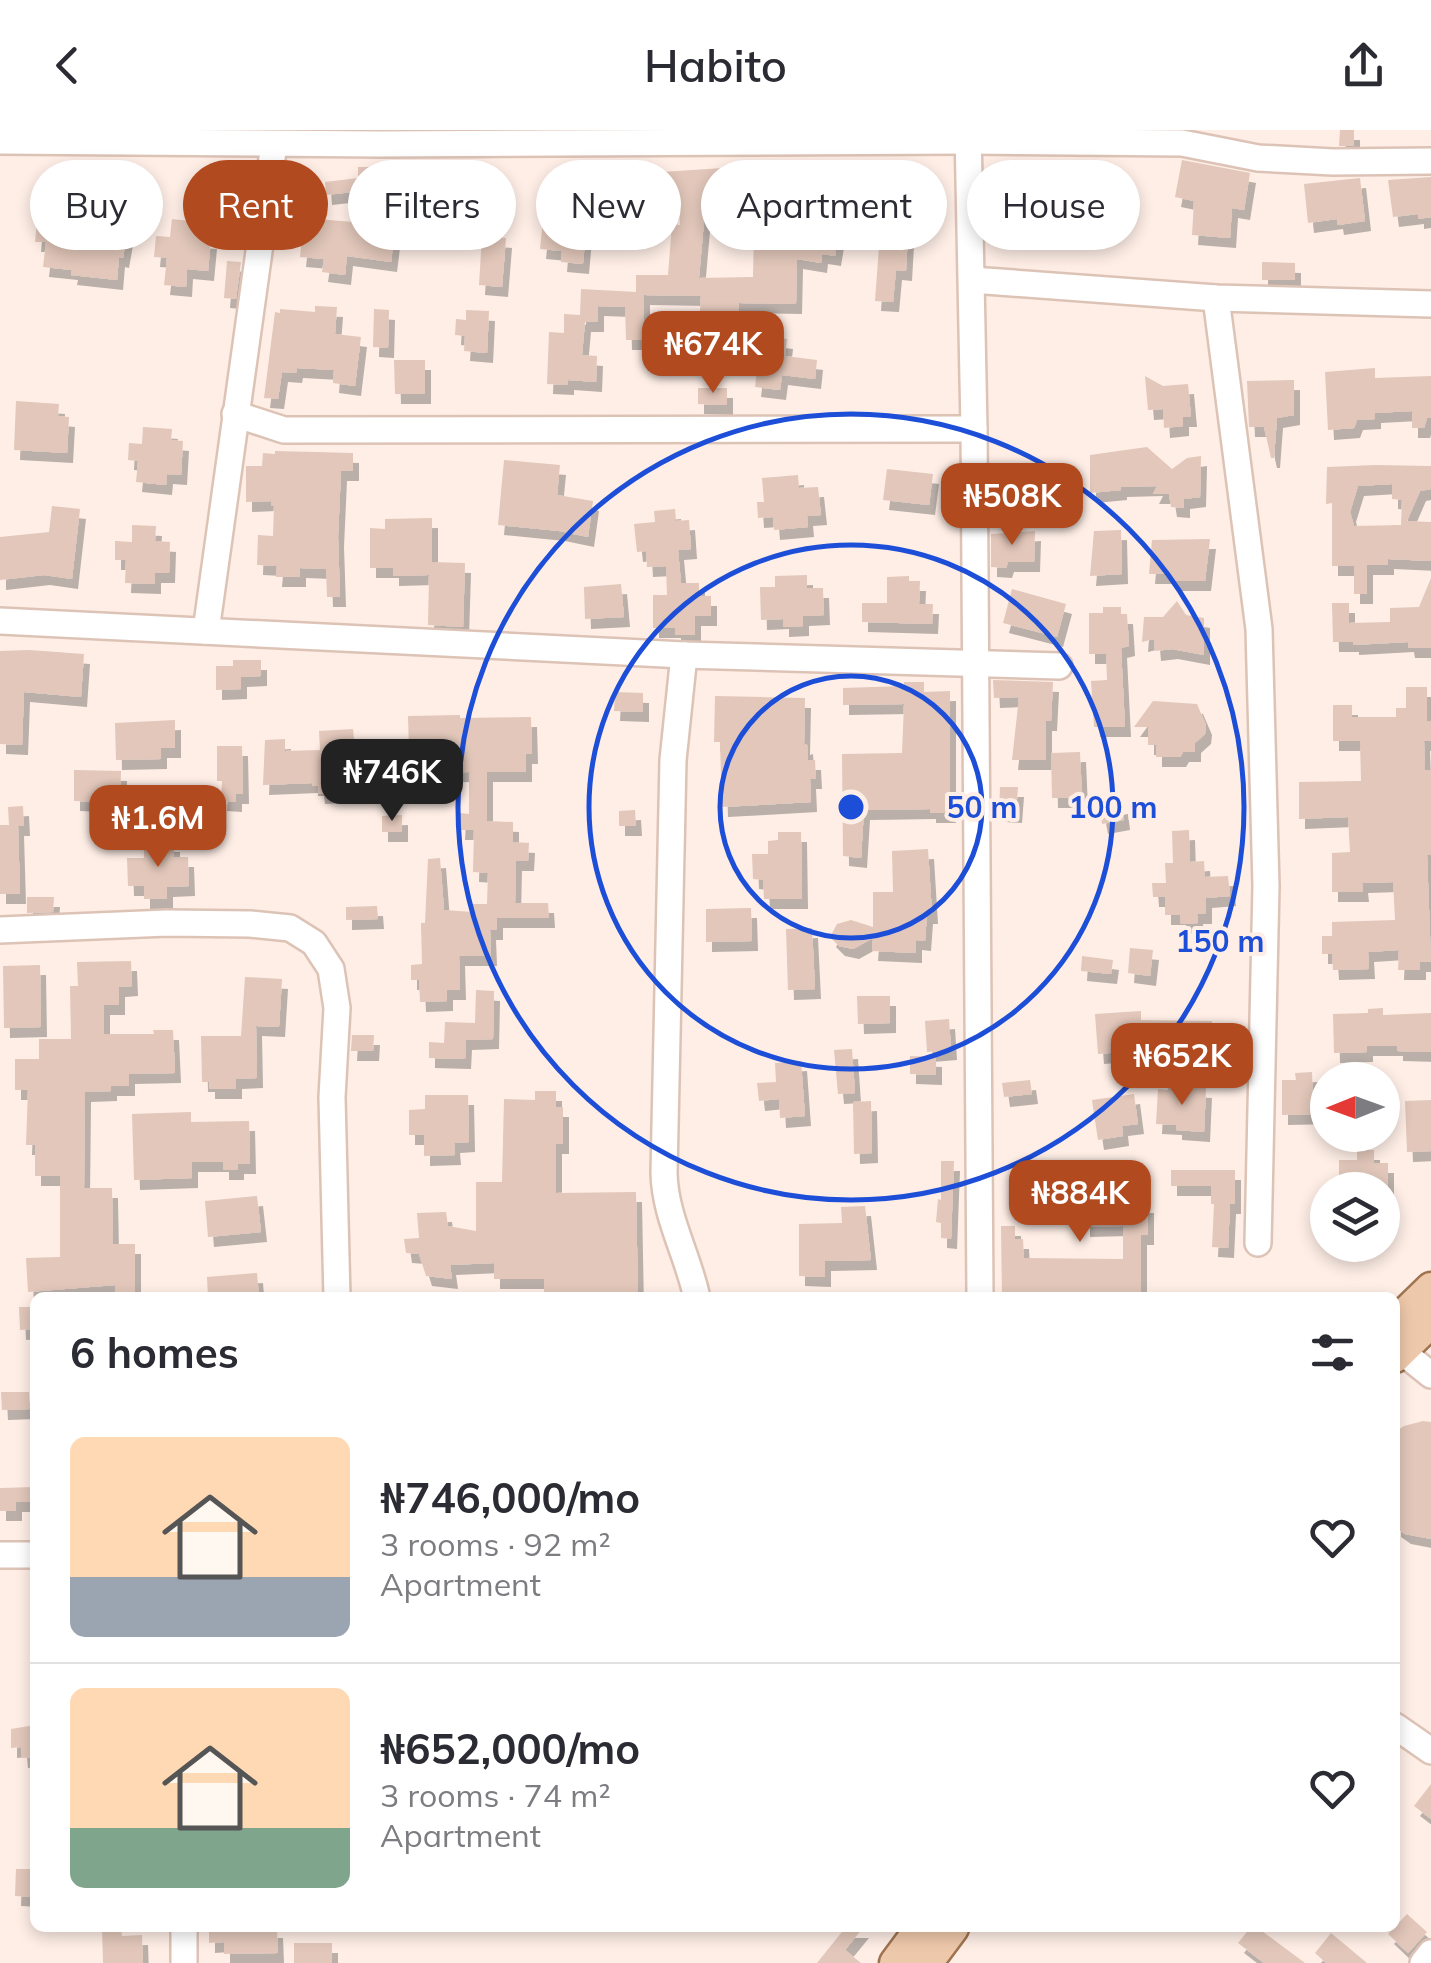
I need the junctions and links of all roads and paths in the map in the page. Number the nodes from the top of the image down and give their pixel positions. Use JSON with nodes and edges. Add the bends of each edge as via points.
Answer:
{"nodes":[{"id":1,"x":968,"y":135,"type":"edge"},
{"id":2,"x":0,"y":141,"type":"edge"},
{"id":3,"x":274,"y":144,"type":"junction"},
{"id":4,"x":1431,"y":161,"type":"edge"},
{"id":5,"x":972,"y":280,"type":"junction"},
{"id":6,"x":1216,"y":298,"type":"junction"},
{"id":7,"x":1431,"y":304,"type":"edge"},
{"id":8,"x":236,"y":414,"type":"junction"},
{"id":9,"x":974,"y":428,"type":"junction"},
{"id":10,"x":284,"y":430,"type":"junction"},
{"id":11,"x":234,"y":448,"type":"junction"},
{"id":12,"x":0,"y":621,"type":"edge"},
{"id":13,"x":206,"y":632,"type":"junction"},
{"id":14,"x":684,"y":655,"type":"junction"},
{"id":15,"x":974,"y":661,"type":"junction"},
{"id":16,"x":1058,"y":666,"type":"dead end"},
{"id":17,"x":0,"y":930,"type":"edge"},
{"id":18,"x":1258,"y":1243,"type":"dead end"},
{"id":19,"x":1431,"y":1288,"type":"edge"},
{"id":20,"x":338,"y":1292,"type":"edge"},
{"id":21,"x":697,"y":1292,"type":"edge"},
{"id":22,"x":980,"y":1292,"type":"edge"},
{"id":23,"x":1431,"y":1322,"type":"edge"},
{"id":24,"x":1400,"y":1339,"type":"edge"},
{"id":25,"x":1400,"y":1342,"type":"edge"},
{"id":26,"x":1400,"y":1347,"type":"edge"},
{"id":27,"x":1431,"y":1375,"type":"edge"},
{"id":28,"x":30,"y":1555,"type":"edge"},
{"id":29,"x":0,"y":1556,"type":"edge"},
{"id":30,"x":1400,"y":1729,"type":"edge"},
{"id":31,"x":1431,"y":1751,"type":"edge"},
{"id":32,"x":184,"y":1932,"type":"edge"},
{"id":33,"x":918,"y":1932,"type":"edge"},
{"id":34,"x":950,"y":1932,"type":"edge"},
{"id":35,"x":1431,"y":1953,"type":"edge"},
{"id":36,"x":184,"y":1963,"type":"edge"},
{"id":37,"x":894,"y":1963,"type":"edge"},
{"id":38,"x":927,"y":1963,"type":"edge"},
{"id":39,"x":1424,"y":1963,"type":"edge"}],
"edges":[{"from":1,"to":3,"type":"street"},
{"from":1,"to":4,"type":"street","via":[[1182,143],[1258,158]]},
{"from":1,"to":5,"type":"street"},
{"from":2,"to":3,"type":"street"},
{"from":3,"to":8,"type":"street"},
{"from":5,"to":6,"type":"street"},
{"from":5,"to":9,"type":"street"},
{"from":6,"to":7,"type":"street"},
{"from":6,"to":18,"type":"street","via":[[1259,629],[1266,886]]},
{"from":8,"to":10,"type":"street"},
{"from":8,"to":11,"type":"street"},
{"from":9,"to":10,"type":"street"},
{"from":9,"to":15,"type":"street"},
{"from":10,"to":11,"type":"street"},
{"from":11,"to":13,"type":"street"},
{"from":12,"to":13,"type":"street"},
{"from":13,"to":14,"type":"street"},
{"from":14,"to":15,"type":"street"},
{"from":14,"to":21,"type":"street","via":[[672,778],[664,1197]]},
{"from":15,"to":16,"type":"street"},
{"from":15,"to":22,"type":"street"},
{"from":17,"to":20,"type":"street","via":[[250,924],[290,928],[314,942],[332,969],[337,1008],[332,1097]]},
{"from":19,"to":24,"type":"main road"},
{"from":23,"to":25,"type":"main road"},
{"from":26,"to":27,"type":"street"},
{"from":28,"to":29,"type":"street"},
{"from":30,"to":31,"type":"street"},
{"from":32,"to":36,"type":"street"},
{"from":33,"to":37,"type":"main road"},
{"from":34,"to":38,"type":"main road"},
{"from":35,"to":39,"type":"street"}]}
